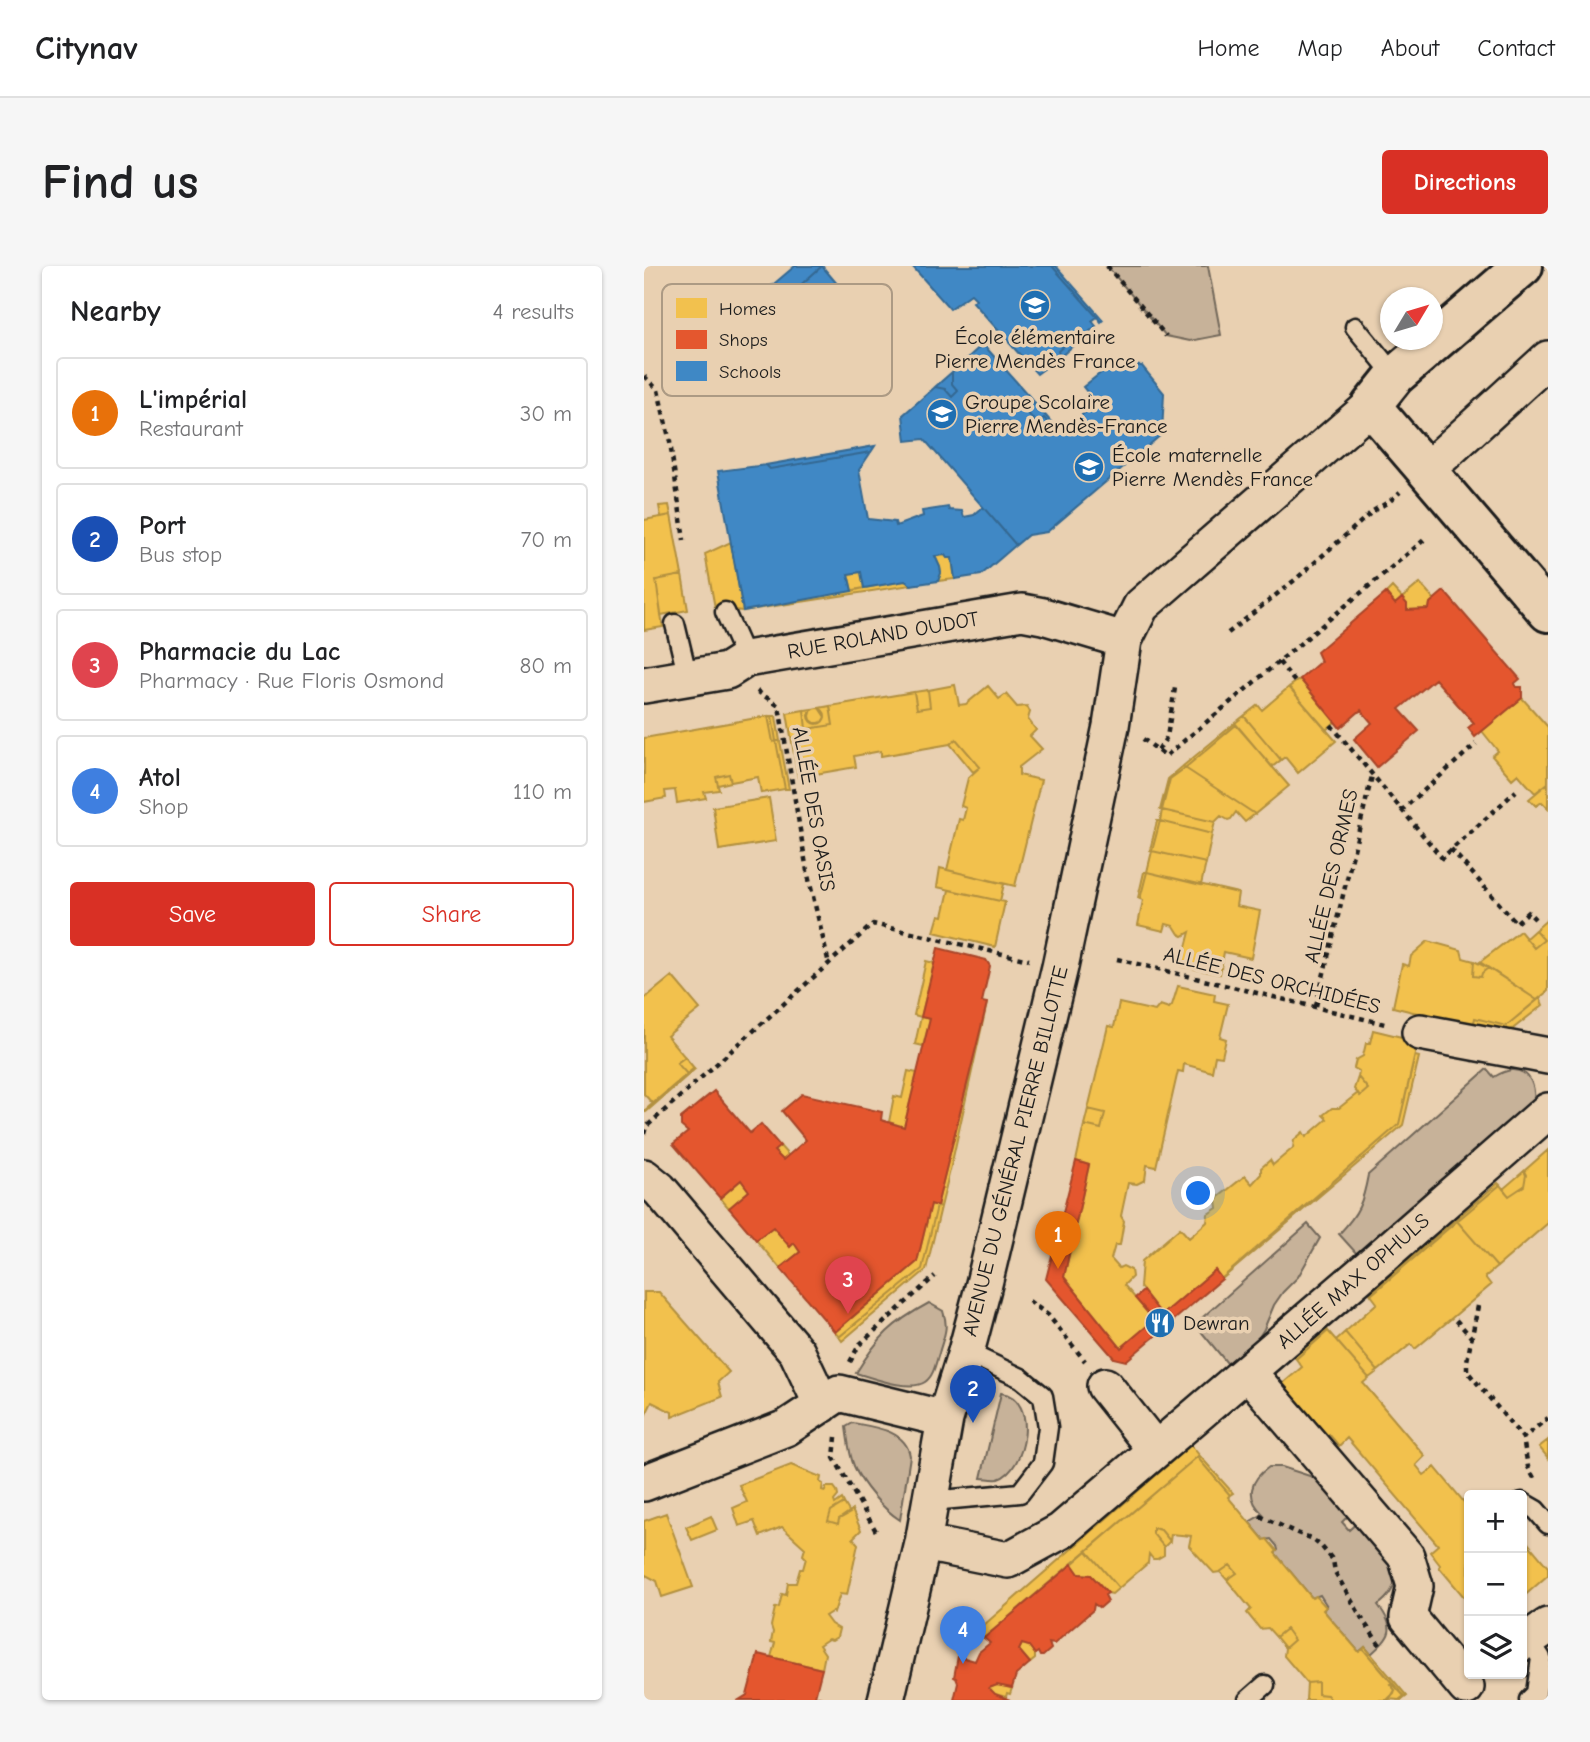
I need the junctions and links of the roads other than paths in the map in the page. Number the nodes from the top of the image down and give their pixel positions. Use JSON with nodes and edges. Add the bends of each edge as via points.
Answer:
{"nodes":[{"id":1,"x":1523,"y":266,"type":"edge"},
{"id":2,"x":1355,"y":327,"type":"dead end"},
{"id":3,"x":1547,"y":360,"type":"edge"},
{"id":4,"x":1395,"y":376,"type":"junction"},
{"id":5,"x":1371,"y":406,"type":"junction"},
{"id":6,"x":1443,"y":455,"type":"dead end"},
{"id":7,"x":725,"y":612,"type":"dead end"},
{"id":8,"x":1548,"y":612,"type":"edge"},
{"id":9,"x":675,"y":624,"type":"dead end"},
{"id":10,"x":1124,"y":640,"type":"junction"},
{"id":11,"x":748,"y":673,"type":"junction"},
{"id":12,"x":688,"y":678,"type":"junction"},
{"id":13,"x":644,"y":685,"type":"edge"},
{"id":14,"x":1420,"y":1032,"type":"road end"},
{"id":15,"x":1548,"y":1056,"type":"edge"},
{"id":16,"x":1548,"y":1111,"type":"edge"},
{"id":17,"x":644,"y":1177,"type":"edge"},
{"id":18,"x":966,"y":1352,"type":"junction"},
{"id":19,"x":1248,"y":1372,"type":"junction"},
{"id":20,"x":1105,"y":1386,"type":"road end"},
{"id":21,"x":829,"y":1415,"type":"junction"},
{"id":22,"x":945,"y":1419,"type":"junction"},
{"id":23,"x":1155,"y":1449,"type":"junction"},
{"id":24,"x":644,"y":1483,"type":"edge"},
{"id":25,"x":931,"y":1502,"type":"junction"},
{"id":26,"x":1527,"y":1505,"type":"edge"},
{"id":27,"x":1548,"y":1524,"type":"edge"},
{"id":28,"x":939,"y":1546,"type":"dead end"},
{"id":29,"x":1533,"y":1635,"type":"edge"},
{"id":30,"x":1265,"y":1685,"type":"dead end"},
{"id":31,"x":1467,"y":1687,"type":"edge"},
{"id":32,"x":886,"y":1700,"type":"edge"},
{"id":33,"x":1248,"y":1700,"type":"edge"},
{"id":34,"x":1529,"y":1700,"type":"edge"}],
"edges":[{"from":1,"to":4,"type":"street"},
{"from":2,"to":4,"type":"lane"},
{"from":3,"to":6,"type":"street"},
{"from":4,"to":5,"type":"street"},
{"from":5,"to":8,"type":"street"},
{"from":5,"to":10,"type":"street","name":"AVENUE DU GÉNÉRAL PIERRE BILLOTTE","via":[[1141,606]]},
{"from":7,"to":11,"type":"lane"},
{"from":9,"to":12,"type":"lane"},
{"from":10,"to":11,"type":"street","name":"RUE ROLAND OUDOT","via":[[1022,611]]},
{"from":10,"to":18,"type":"street","name":"AVENUE DU GÉNÉRAL PIERRE BILLOTTE","via":[[1111,726],[1060,967]]},
{"from":11,"to":12,"type":"street","name":"RUE ROLAND OUDOT","via":[[727,671]]},
{"from":12,"to":13,"type":"street","name":"RUE ROLAND OUDOT"},
{"from":14,"to":15,"type":"street"},
{"from":16,"to":19,"type":"street","name":"ALLÉE MAX OPHULS"},
{"from":17,"to":21,"type":"street","via":[[797,1352]]},
{"from":18,"to":22,"type":"street","name":"AVENUE DU GÉNÉRAL PIERRE BILLOTTE"},
{"from":18,"to":25,"type":"lane","via":[[1021,1378],[1043,1396],[1048,1427],[1043,1463],[1020,1493]]},
{"from":19,"to":23,"type":"street","name":"ALLÉE MAX OPHULS"},
{"from":19,"to":31,"type":"street","via":[[1406,1556],[1415,1586],[1408,1617]]},
{"from":20,"to":23,"type":"street"},
{"from":21,"to":22,"type":"street","via":[[839,1393]]},
{"from":21,"to":24,"type":"street"},
{"from":22,"to":25,"type":"street","name":"AVENUE DU GÉNÉRAL PIERRE BILLOTTE"},
{"from":23,"to":28,"type":"street","name":"ALLÉE MAX OPHULS","via":[[1061,1531],[1008,1560]]},
{"from":25,"to":32,"type":"street","name":"AVENUE DU GÉNÉRAL PIERRE BILLOTTE"},
{"from":26,"to":27,"type":"lane"},
{"from":29,"to":34,"type":"lane","via":[[1541,1658],[1536,1693]]},
{"from":30,"to":33,"type":"lane"}]}
